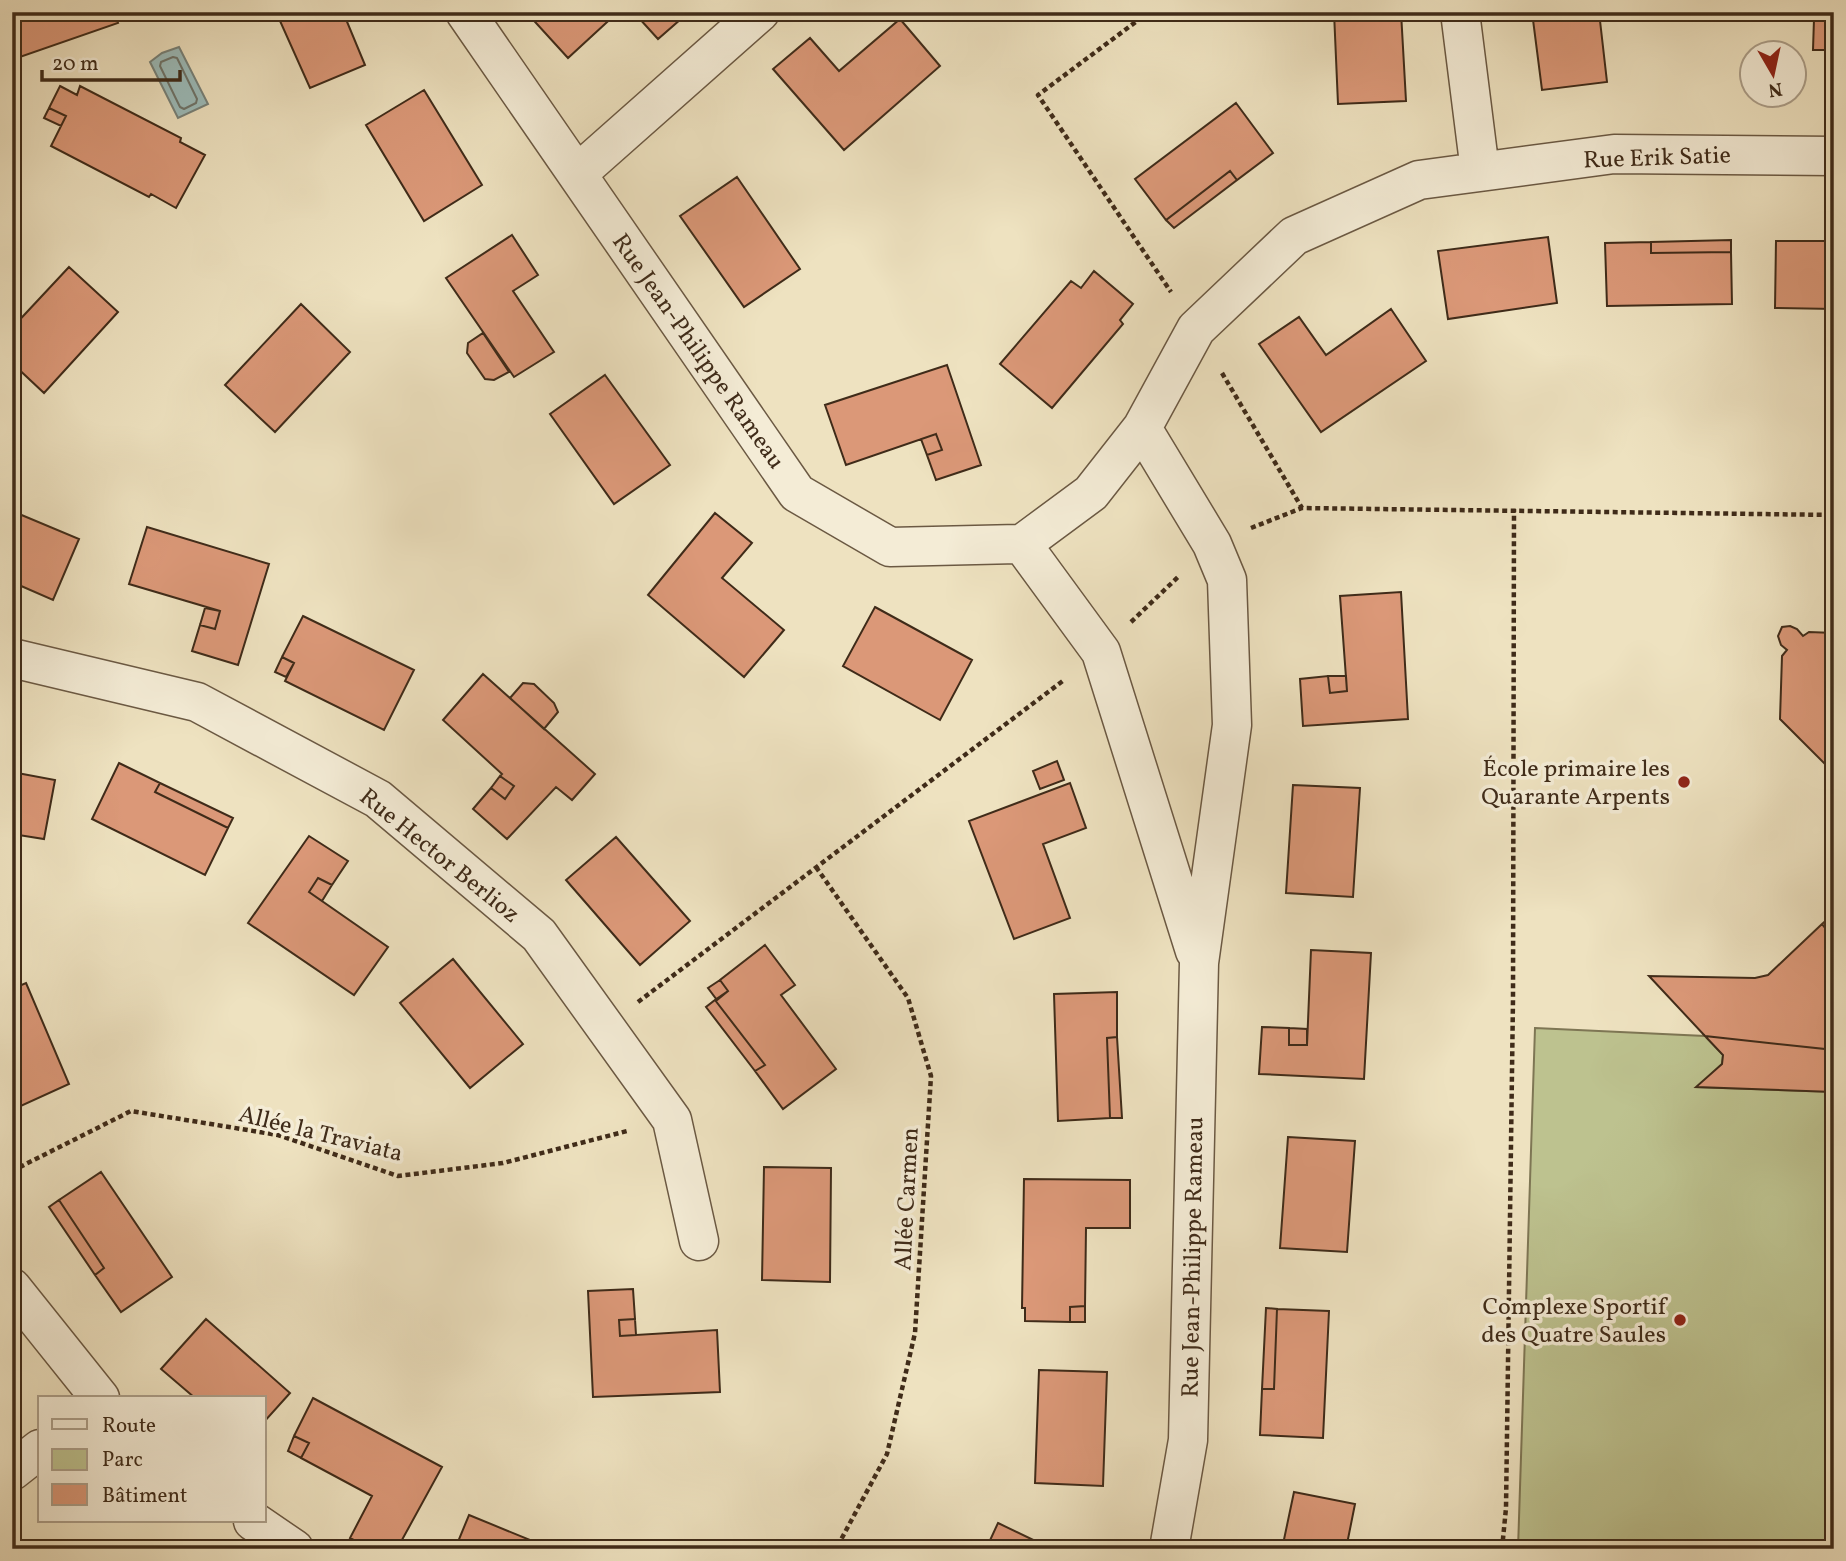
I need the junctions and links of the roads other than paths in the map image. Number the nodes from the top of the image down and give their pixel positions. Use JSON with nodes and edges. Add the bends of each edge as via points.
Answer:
{"nodes":[{"id":1,"x":464,"y":12,"type":"edge"},
{"id":2,"x":760,"y":12,"type":"edge"},
{"id":3,"x":1460,"y":12,"type":"edge"},
{"id":4,"x":1834,"y":156,"type":"edge"},
{"id":5,"x":1480,"y":171,"type":"junction"},
{"id":6,"x":577,"y":174,"type":"junction"},
{"id":7,"x":1142,"y":428,"type":"junction"},
{"id":8,"x":1022,"y":544,"type":"junction"},
{"id":9,"x":12,"y":658,"type":"edge"},
{"id":10,"x":1199,"y":963,"type":"junction"},
{"id":11,"x":699,"y":1241,"type":"dead end"},
{"id":12,"x":12,"y":1288,"type":"edge"},
{"id":13,"x":98,"y":1396,"type":"edge"},
{"id":14,"x":38,"y":1451,"type":"edge"},
{"id":15,"x":12,"y":1471,"type":"edge"},
{"id":16,"x":254,"y":1522,"type":"edge"},
{"id":17,"x":294,"y":1549,"type":"edge"},
{"id":18,"x":1170,"y":1549,"type":"edge"}],
"edges":[{"from":1,"to":6,"type":"street","name":"Rue Jean-Philippe Rameau"},
{"from":2,"to":6,"type":"street"},
{"from":3,"to":5,"type":"street"},
{"from":4,"to":5,"type":"street","name":"Rue Erik Satie","via":[[1615,154]]},
{"from":5,"to":7,"type":"street","name":"Rue Erik Satie","via":[[1419,180],[1294,236],[1196,329]]},
{"from":6,"to":8,"type":"street","name":"Rue Jean-Philippe Rameau","via":[[797,493],[890,547]]},
{"from":7,"to":8,"type":"street","via":[[1091,493]]},
{"from":7,"to":10,"type":"street","name":"Rue Jean-Philippe Rameau","via":[[1212,544],[1227,580],[1232,725]]},
{"from":8,"to":10,"type":"street","name":"Rue Jean-Philippe Rameau","via":[[1101,652]]},
{"from":9,"to":11,"type":"street","name":"Rue Hector Berlioz","via":[[197,702],[377,799],[539,935],[672,1120]]},
{"from":10,"to":18,"type":"street","name":"Rue Jean-Philippe Rameau","via":[[1188,1440]]},
{"from":12,"to":13,"type":"street"},
{"from":14,"to":15,"type":"street"},
{"from":16,"to":17,"type":"street"}]}
